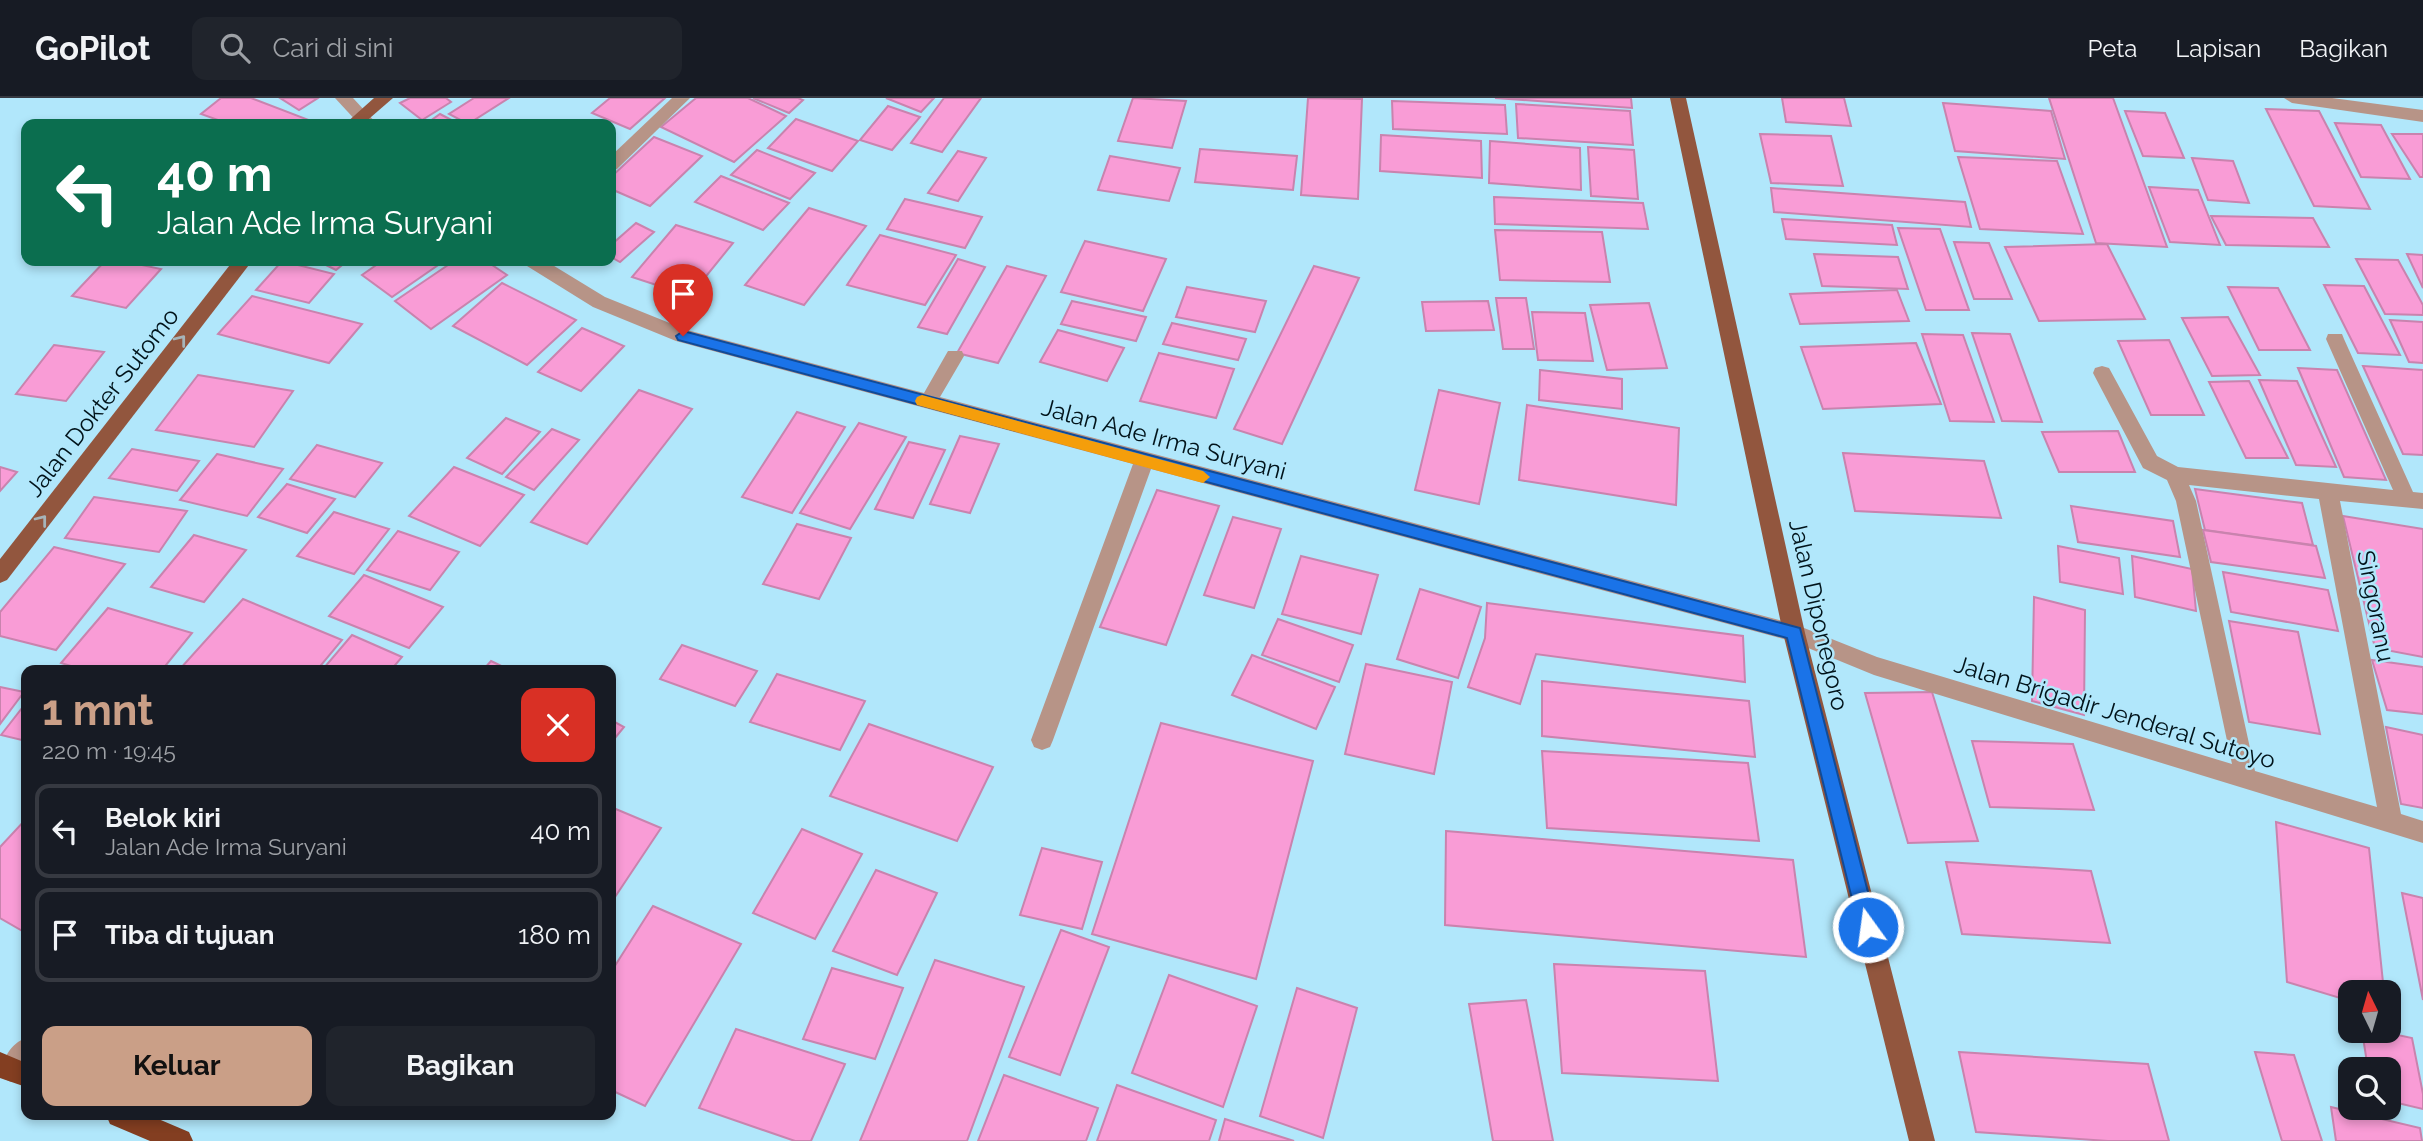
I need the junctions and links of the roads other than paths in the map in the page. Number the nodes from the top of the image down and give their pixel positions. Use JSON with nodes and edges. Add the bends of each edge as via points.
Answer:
{"nodes":[{"id":1,"x":343,"y":98,"type":"edge"},
{"id":2,"x":385,"y":98,"type":"edge"},
{"id":3,"x":682,"y":98,"type":"edge"},
{"id":4,"x":1678,"y":98,"type":"edge"},
{"id":5,"x":2292,"y":98,"type":"edge"},
{"id":6,"x":2423,"y":116,"type":"edge"},
{"id":7,"x":359,"y":119,"type":"edge"},
{"id":8,"x":364,"y":119,"type":"edge"},
{"id":9,"x":616,"y":160,"type":"edge"},
{"id":10,"x":239,"y":266,"type":"edge"},
{"id":11,"x":541,"y":266,"type":"edge"},
{"id":12,"x":2335,"y":339,"type":"dead end"},
{"id":13,"x":955,"y":356,"type":"dead end"},
{"id":14,"x":2102,"y":373,"type":"dead end"},
{"id":15,"x":928,"y":402,"type":"junction"},
{"id":16,"x":1144,"y":461,"type":"junction"},
{"id":17,"x":2175,"y":475,"type":"junction"},
{"id":18,"x":2328,"y":492,"type":"junction"},
{"id":19,"x":2415,"y":501,"type":"edge"},
{"id":20,"x":0,"y":574,"type":"edge"},
{"id":21,"x":1794,"y":633,"type":"junction"},
{"id":22,"x":1042,"y":740,"type":"dead end"},
{"id":23,"x":2246,"y":779,"type":"junction"},
{"id":24,"x":2391,"y":823,"type":"junction"},
{"id":25,"x":2423,"y":832,"type":"edge"},
{"id":26,"x":131,"y":1120,"type":"edge"},
{"id":27,"x":180,"y":1141,"type":"edge"},
{"id":28,"x":1922,"y":1141,"type":"edge"}],
"edges":[{"from":1,"to":7,"type":"street"},
{"from":2,"to":8,"type":"main road"},
{"from":3,"to":9,"type":"street"},
{"from":4,"to":21,"type":"main road","name":"Jalan Diponegoro"},
{"from":5,"to":6,"type":"street"},
{"from":20,"to":10,"type":"main road","name":"Jalan Dokter Sutomo","one_way":true},
{"from":11,"to":15,"type":"street","name":"Jalan Ade Irma Suryani","via":[[599,302],[683,336]]},
{"from":12,"to":19,"type":"street"},
{"from":13,"to":15,"type":"street"},
{"from":14,"to":17,"type":"street","via":[[2150,463]]},
{"from":15,"to":16,"type":"street","name":"Jalan Ade Irma Suryani"},
{"from":16,"to":21,"type":"street","name":"Jalan Ade Irma Suryani"},
{"from":16,"to":22,"type":"street"},
{"from":17,"to":18,"type":"street"},
{"from":17,"to":23,"type":"street","via":[[2186,501]]},
{"from":18,"to":19,"type":"street"},
{"from":18,"to":24,"type":"street","name":"Singoranu"},
{"from":21,"to":23,"type":"street","name":"Jalan Brigadir Jenderal Sutoyo","via":[[1874,666]]},
{"from":21,"to":28,"type":"main road","name":"Jalan Diponegoro"},
{"from":23,"to":24,"type":"street","name":"Jalan Brigadir Jenderal Sutoyo"},
{"from":24,"to":25,"type":"street","name":"Jalan Brigadir Jenderal Sutoyo"},
{"from":26,"to":27,"type":"highway"}]}
